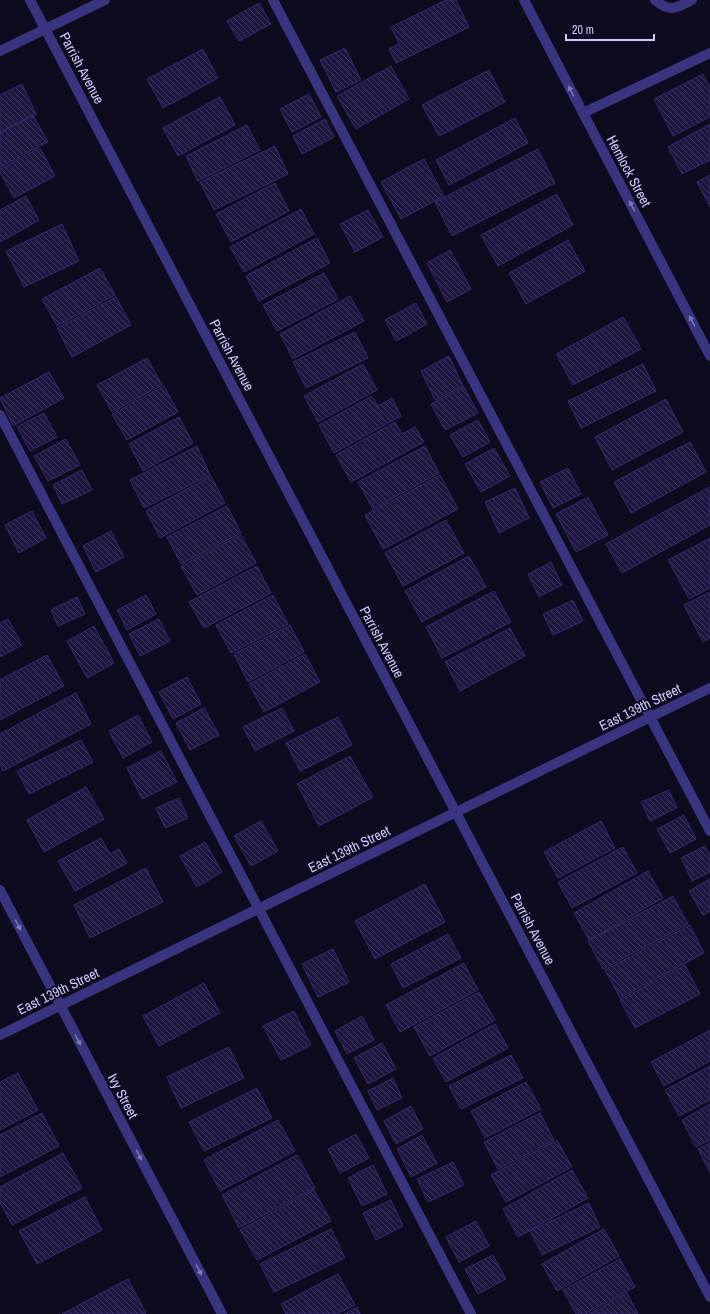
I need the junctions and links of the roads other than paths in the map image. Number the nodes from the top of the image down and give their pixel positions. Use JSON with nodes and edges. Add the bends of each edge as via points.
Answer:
{"nodes":[{"id":1,"x":30,"y":0,"type":"edge"},
{"id":2,"x":105,"y":0,"type":"edge"},
{"id":3,"x":273,"y":0,"type":"edge"},
{"id":4,"x":524,"y":0,"type":"edge"},
{"id":5,"x":655,"y":0,"type":"edge"},
{"id":6,"x":692,"y":0,"type":"edge"},
{"id":7,"x":46,"y":29,"type":"junction"},
{"id":8,"x":0,"y":51,"type":"edge"},
{"id":9,"x":710,"y":53,"type":"edge"},
{"id":10,"x":583,"y":113,"type":"junction"},
{"id":11,"x":710,"y":356,"type":"edge"},
{"id":12,"x":0,"y":415,"type":"edge"},
{"id":13,"x":710,"y":688,"type":"edge"},
{"id":14,"x":651,"y":718,"type":"junction"},
{"id":15,"x":456,"y":813,"type":"junction"},
{"id":16,"x":710,"y":831,"type":"edge"},
{"id":17,"x":0,"y":890,"type":"edge"},
{"id":18,"x":259,"y":909,"type":"junction"},
{"id":19,"x":60,"y":1006,"type":"junction"},
{"id":20,"x":0,"y":1035,"type":"edge"},
{"id":21,"x":710,"y":1297,"type":"edge"},
{"id":22,"x":222,"y":1314,"type":"edge"},
{"id":23,"x":471,"y":1314,"type":"edge"}],
"edges":[{"from":1,"to":7,"type":"street","name":"Parrish Avenue"},
{"from":2,"to":7,"type":"street"},
{"from":3,"to":14,"type":"street"},
{"from":10,"to":4,"type":"street","name":"Hemlock Street","one_way":true},
{"from":5,"to":6,"type":"street","via":[[665,7],[676,8]]},
{"from":7,"to":8,"type":"street"},
{"from":7,"to":15,"type":"street","name":"Parrish Avenue"},
{"from":9,"to":10,"type":"street"},
{"from":11,"to":10,"type":"street","name":"Hemlock Street","one_way":true},
{"from":12,"to":18,"type":"street"},
{"from":13,"to":14,"type":"street","name":"East 139th Street"},
{"from":14,"to":15,"type":"street","name":"East 139th Street"},
{"from":14,"to":16,"type":"street"},
{"from":15,"to":18,"type":"street","name":"East 139th Street"},
{"from":15,"to":21,"type":"street","name":"Parrish Avenue"},
{"from":17,"to":19,"type":"street","name":"Ivy Street","one_way":true},
{"from":18,"to":19,"type":"street","name":"East 139th Street"},
{"from":18,"to":23,"type":"street"},
{"from":19,"to":20,"type":"street","name":"East 139th Street"},
{"from":19,"to":22,"type":"street","name":"Ivy Street","one_way":true}]}
